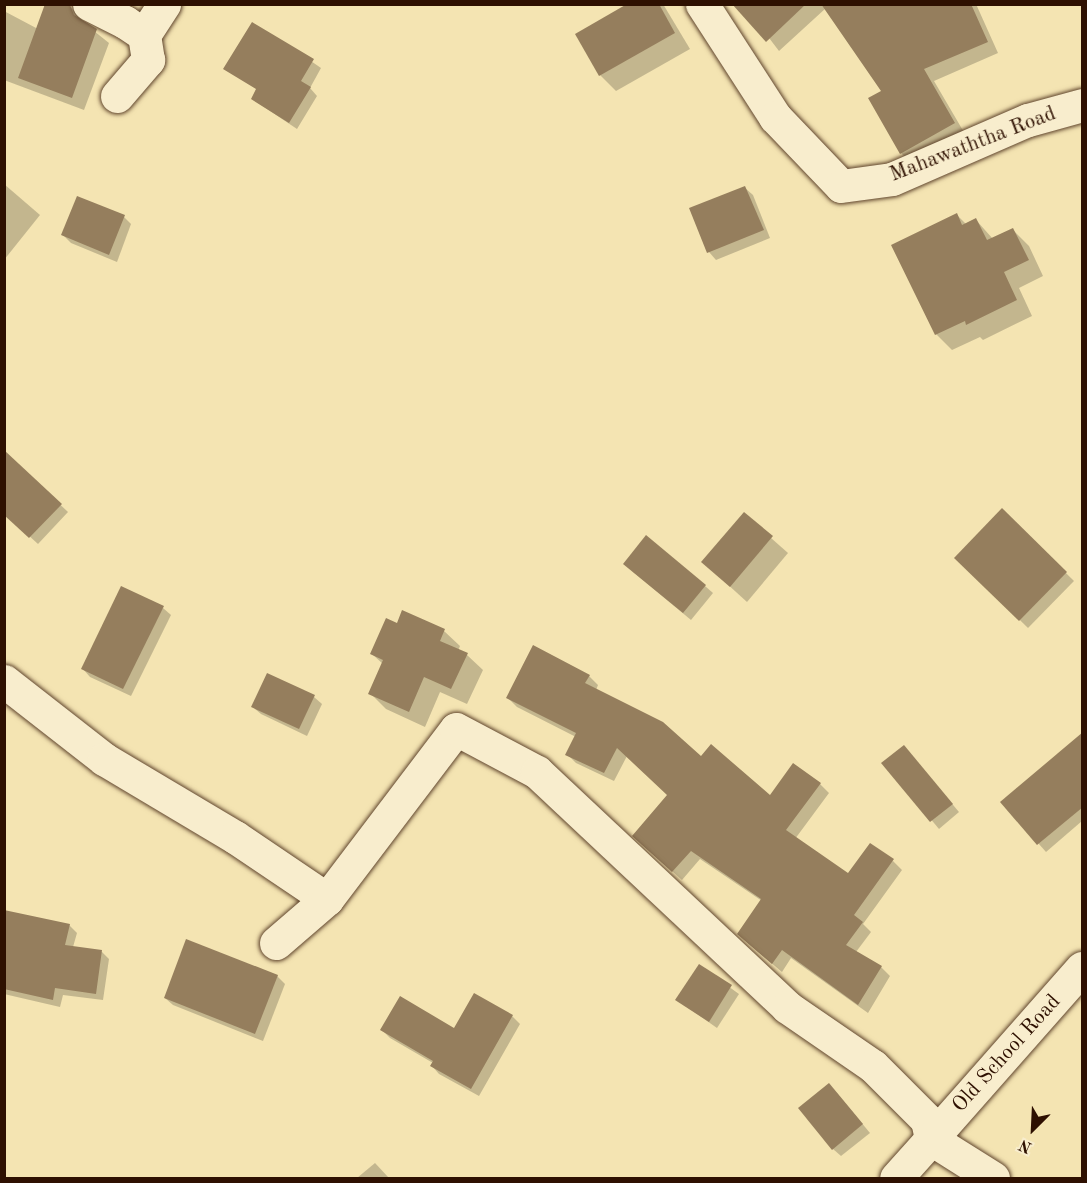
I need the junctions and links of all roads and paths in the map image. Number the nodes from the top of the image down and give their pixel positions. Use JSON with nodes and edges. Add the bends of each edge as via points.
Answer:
{"nodes":[{"id":1,"x":89,"y":4,"type":"edge"},
{"id":2,"x":165,"y":4,"type":"edge"},
{"id":3,"x":702,"y":4,"type":"edge"},
{"id":4,"x":144,"y":35,"type":"junction"},
{"id":5,"x":117,"y":96,"type":"dead end"},
{"id":6,"x":1083,"y":105,"type":"edge"},
{"id":7,"x":4,"y":681,"type":"edge"},
{"id":8,"x":327,"y":899,"type":"junction"},
{"id":9,"x":276,"y":943,"type":"dead end"},
{"id":10,"x":1083,"y":968,"type":"edge"},
{"id":11,"x":931,"y":1139,"type":"junction"},
{"id":12,"x":896,"y":1179,"type":"edge"},
{"id":13,"x":993,"y":1179,"type":"edge"}],
"edges":[{"from":1,"to":4,"type":"street"},
{"from":2,"to":4,"type":"street"},
{"from":3,"to":6,"type":"street","name":"Mahawaththa Road","via":[[775,117],[841,186],[892,179],[1028,120]]},
{"from":4,"to":5,"type":"street","via":[[148,60]]},
{"from":7,"to":8,"type":"street","via":[[104,759],[235,837]]},
{"from":8,"to":9,"type":"street"},
{"from":8,"to":11,"type":"street","via":[[456,729],[537,772],[787,1007],[873,1066],[927,1120]]},
{"from":10,"to":11,"type":"street","name":"Old School Road"},
{"from":11,"to":12,"type":"street","name":"Old School Road"},
{"from":11,"to":13,"type":"street"}]}
